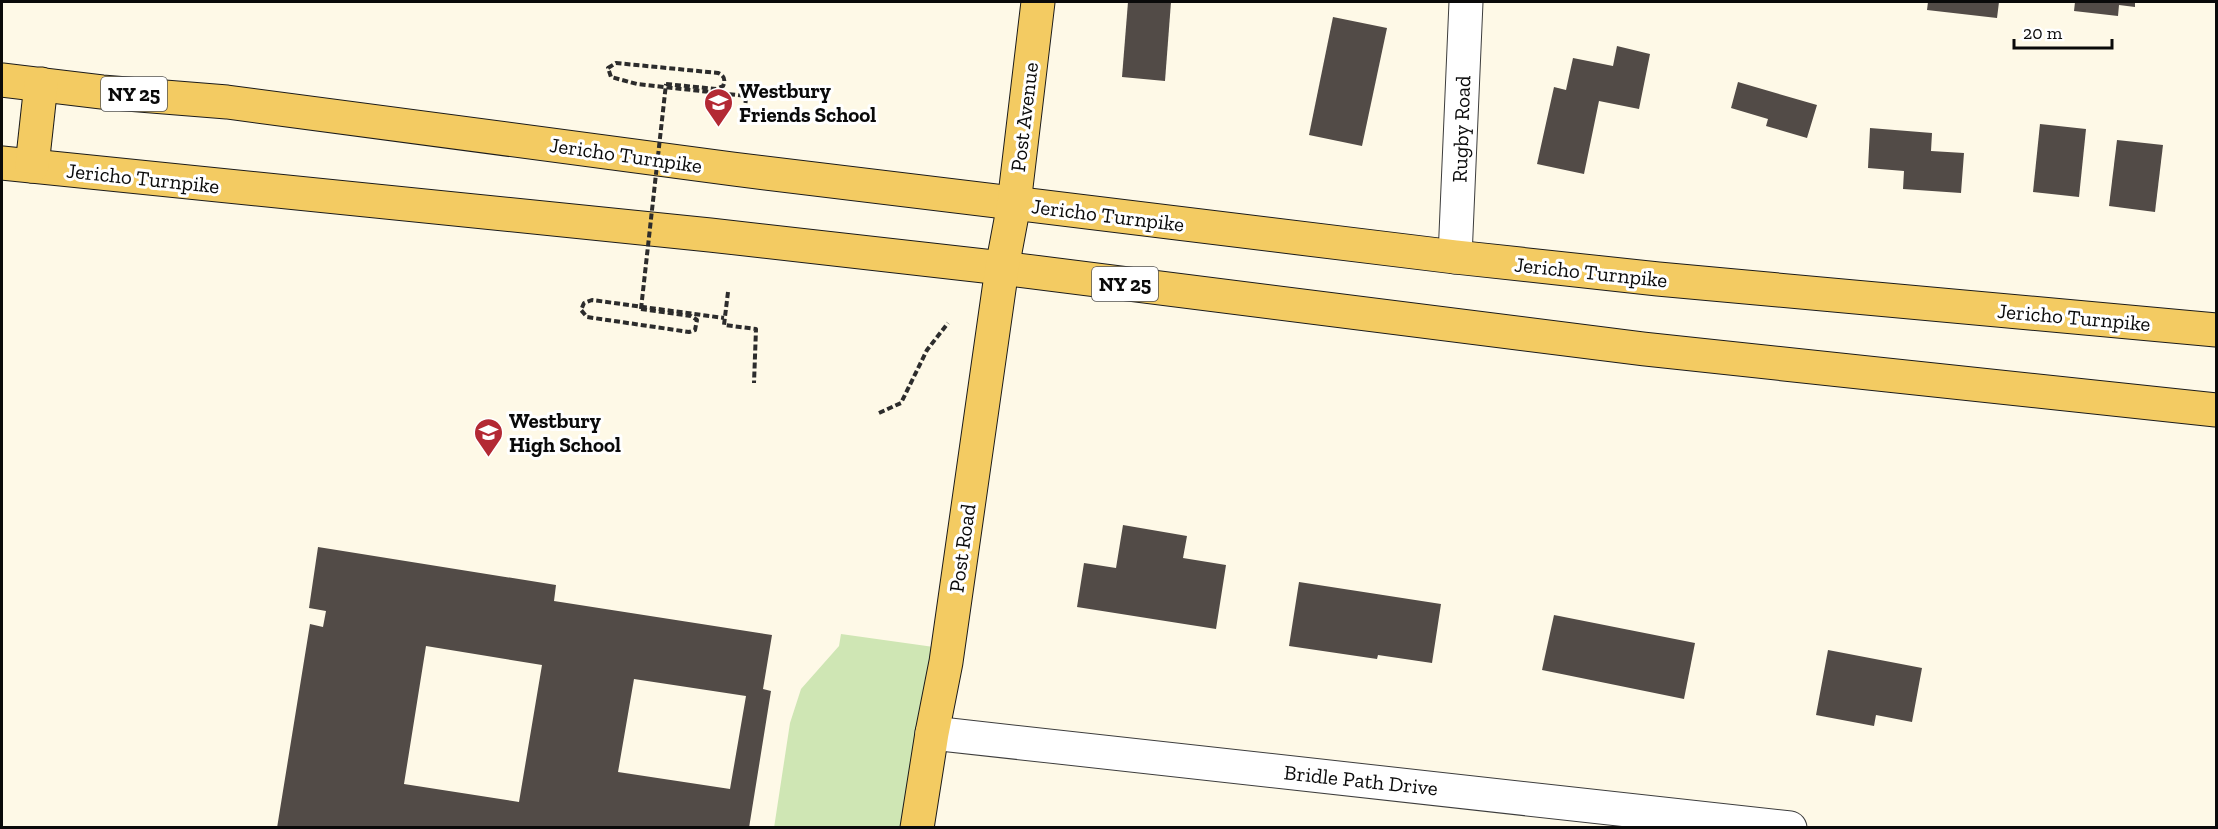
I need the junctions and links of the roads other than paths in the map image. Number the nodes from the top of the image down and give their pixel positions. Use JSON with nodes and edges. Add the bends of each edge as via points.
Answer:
{"nodes":[{"id":1,"x":1038,"y":2,"type":"edge"},
{"id":2,"x":1466,"y":2,"type":"edge"},
{"id":3,"x":2,"y":80,"type":"edge"},
{"id":4,"x":41,"y":84,"type":"junction"},
{"id":5,"x":17,"y":164,"type":"edge"},
{"id":6,"x":1014,"y":204,"type":"junction"},
{"id":7,"x":1455,"y":257,"type":"junction"},
{"id":8,"x":1002,"y":268,"type":"junction"},
{"id":9,"x":2217,"y":330,"type":"edge"},
{"id":10,"x":2217,"y":410,"type":"edge"},
{"id":11,"x":932,"y":733,"type":"junction"},
{"id":12,"x":917,"y":828,"type":"edge"},
{"id":13,"x":1790,"y":828,"type":"edge"}],
"edges":[{"from":1,"to":6,"type":"main road","name":"Post Avenue"},
{"from":2,"to":7,"type":"street","name":"Rugby Road"},
{"from":3,"to":4,"type":"main road","name":"Jericho Turnpike","number":"NY 25"},
{"from":4,"to":5,"type":"main road"},
{"from":4,"to":6,"type":"main road","name":"Jericho Turnpike","number":"NY 25","via":[[227,102]]},
{"from":5,"to":8,"type":"main road","name":"Jericho Turnpike","number":"NY 25"},
{"from":6,"to":7,"type":"main road","name":"Jericho Turnpike","number":"NY 25"},
{"from":6,"to":8,"type":"main road","name":"Post Avenue"},
{"from":7,"to":9,"type":"main road","name":"Jericho Turnpike","number":"NY 25"},
{"from":8,"to":10,"type":"main road","name":"Jericho Turnpike","number":"NY 25","via":[[1644,349]]},
{"from":8,"to":11,"type":"main road","name":"Post Road","via":[[946,662]]},
{"from":11,"to":12,"type":"main road","name":"Post Road"},
{"from":11,"to":13,"type":"street","name":"Bridle Path Drive"}]}
